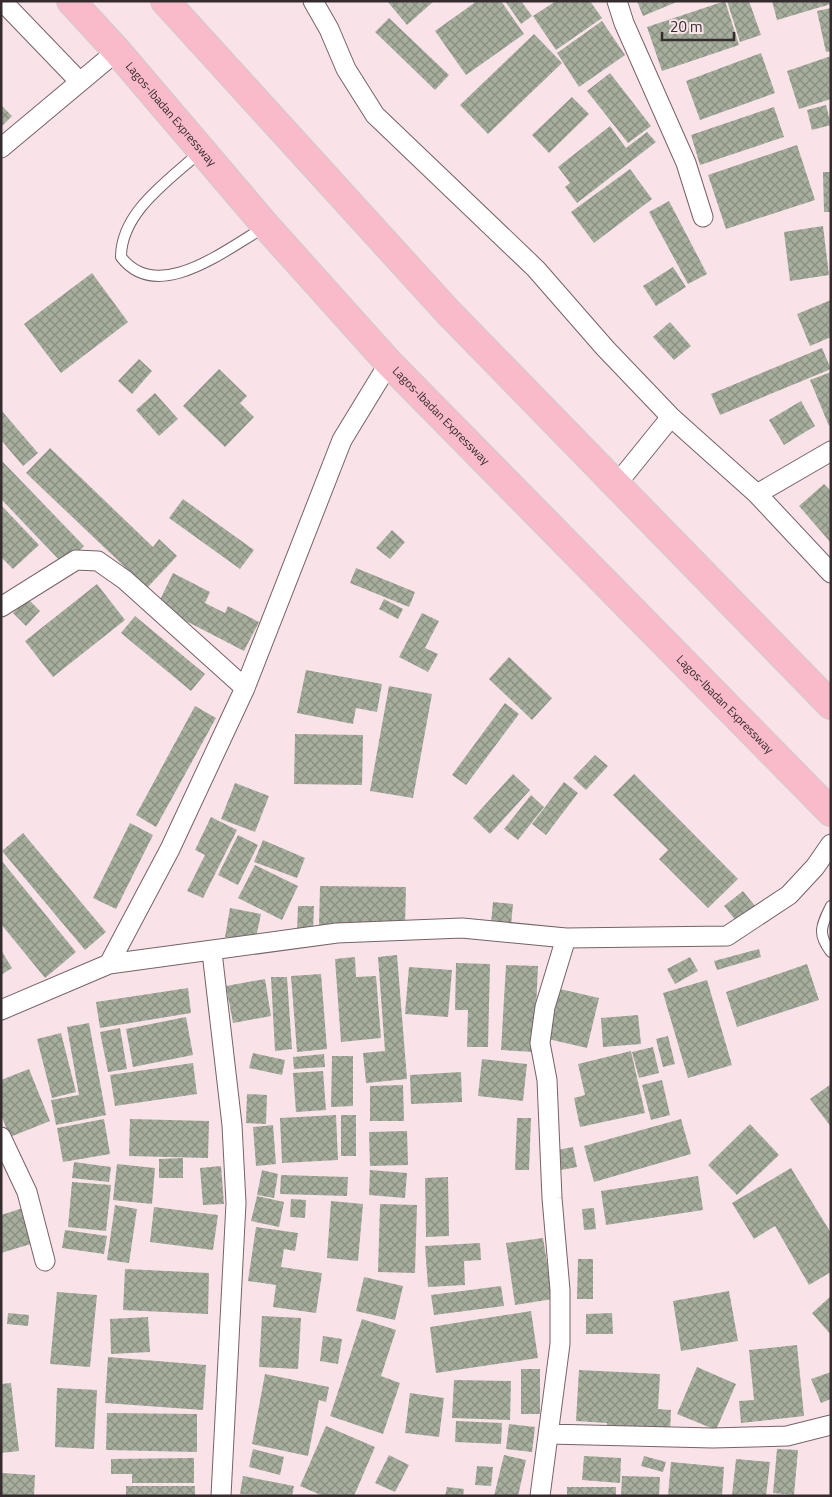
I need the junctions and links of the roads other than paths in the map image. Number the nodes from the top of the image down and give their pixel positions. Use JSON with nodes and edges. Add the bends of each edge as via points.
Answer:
{"nodes":[{"id":1,"x":2,"y":1,"type":"edge"},
{"id":2,"x":71,"y":1,"type":"edge"},
{"id":3,"x":165,"y":1,"type":"edge"},
{"id":4,"x":313,"y":1,"type":"edge"},
{"id":5,"x":617,"y":1,"type":"edge"},
{"id":6,"x":117,"y":51,"type":"junction"},
{"id":7,"x":80,"y":82,"type":"junction"},
{"id":8,"x":1,"y":148,"type":"edge"},
{"id":9,"x":202,"y":150,"type":"junction"},
{"id":10,"x":703,"y":217,"type":"dead end"},
{"id":11,"x":266,"y":226,"type":"junction"},
{"id":12,"x":389,"y":363,"type":"junction"},
{"id":13,"x":671,"y":417,"type":"junction"},
{"id":14,"x":831,"y":451,"type":"edge"},
{"id":15,"x":616,"y":485,"type":"junction"},
{"id":16,"x":757,"y":494,"type":"junction"},
{"id":17,"x":831,"y":573,"type":"edge"},
{"id":18,"x":1,"y":607,"type":"edge"},
{"id":19,"x":245,"y":688,"type":"junction"},
{"id":20,"x":831,"y":705,"type":"edge"},
{"id":21,"x":831,"y":812,"type":"edge"},
{"id":22,"x":831,"y":844,"type":"edge"},
{"id":23,"x":831,"y":906,"type":"edge"},
{"id":24,"x":566,"y":938,"type":"junction"},
{"id":25,"x":212,"y":952,"type":"junction"},
{"id":26,"x":831,"y":952,"type":"edge"},
{"id":27,"x":109,"y":964,"type":"junction"},
{"id":28,"x":1,"y":1010,"type":"edge"},
{"id":29,"x":1,"y":1137,"type":"edge"},
{"id":30,"x":44,"y":1260,"type":"dead end"},
{"id":31,"x":831,"y":1425,"type":"edge"},
{"id":32,"x":548,"y":1434,"type":"junction"},
{"id":33,"x":221,"y":1496,"type":"edge"},
{"id":34,"x":540,"y":1496,"type":"edge"}],
"edges":[{"from":1,"to":7,"type":"street"},
{"from":2,"to":6,"type":"highway","name":"Lagos-Ibadan Expressway"},
{"from":3,"to":15,"type":"highway","via":[[448,312]]},
{"from":4,"to":13,"type":"street","via":[[346,69],[375,115],[536,269]]},
{"from":5,"to":10,"type":"street","via":[[686,163]]},
{"from":6,"to":7,"type":"street"},
{"from":6,"to":9,"type":"highway","name":"Lagos-Ibadan Expressway"},
{"from":7,"to":8,"type":"street"},
{"from":9,"to":11,"type":"highway","name":"Lagos-Ibadan Expressway"},
{"from":9,"to":11,"type":"lane","via":[[143,205],[126,231],[120,257],[129,268],[159,276],[190,270]]},
{"from":11,"to":12,"type":"highway","name":"Lagos-Ibadan Expressway"},
{"from":12,"to":19,"type":"street","via":[[342,440]]},
{"from":12,"to":21,"type":"highway","name":"Lagos-Ibadan Expressway"},
{"from":13,"to":15,"type":"street"},
{"from":13,"to":16,"type":"street"},
{"from":14,"to":16,"type":"street"},
{"from":15,"to":20,"type":"highway"},
{"from":16,"to":17,"type":"street"},
{"from":18,"to":19,"type":"street","via":[[76,560],[98,561],[125,580]]},
{"from":19,"to":27,"type":"street","via":[[170,849]]},
{"from":22,"to":24,"type":"street","via":[[789,895],[727,936]]},
{"from":23,"to":26,"type":"lane","via":[[821,929],[822,940]]},
{"from":24,"to":25,"type":"street","via":[[462,928],[337,933]]},
{"from":24,"to":32,"type":"street","via":[[545,1007],[540,1044],[547,1080],[560,1290],[560,1344]]},
{"from":25,"to":27,"type":"street"},
{"from":25,"to":33,"type":"street","via":[[232,1125],[236,1203]]},
{"from":27,"to":28,"type":"street"},
{"from":29,"to":30,"type":"street","via":[[27,1192]]},
{"from":31,"to":32,"type":"street","via":[[787,1436],[713,1438]]},
{"from":32,"to":34,"type":"street"}]}
